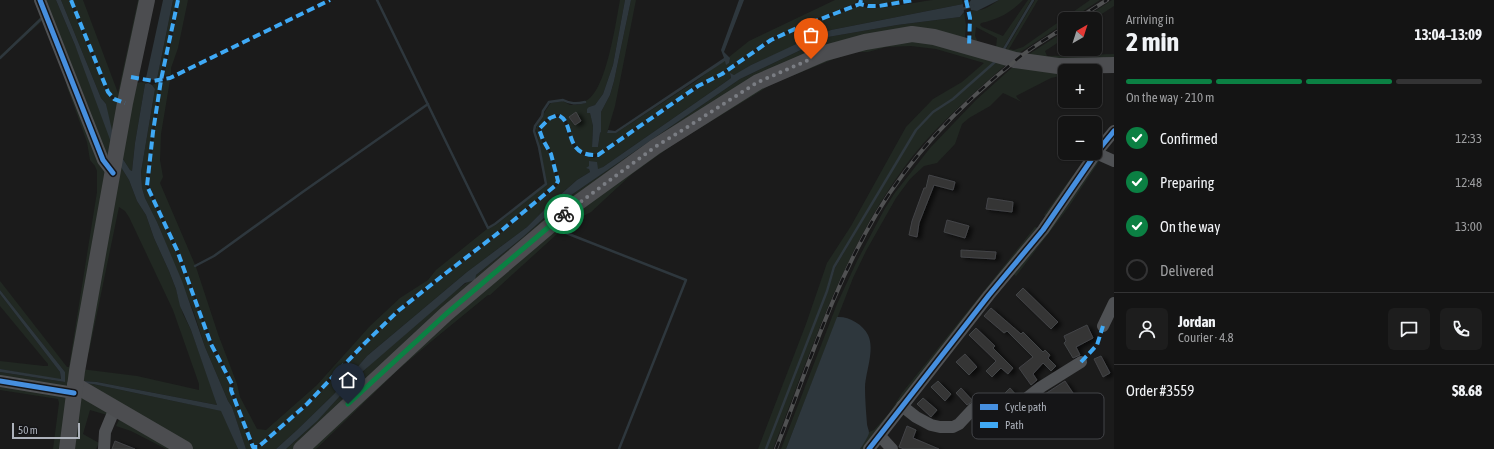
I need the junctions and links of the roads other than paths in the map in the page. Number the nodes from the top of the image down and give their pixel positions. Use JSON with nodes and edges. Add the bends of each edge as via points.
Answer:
{"nodes":[{"id":1,"x":40,"y":0,"type":"edge"},
{"id":2,"x":147,"y":0,"type":"edge"},
{"id":3,"x":1114,"y":66,"type":"edge"},
{"id":4,"x":1114,"y":131,"type":"edge"},
{"id":5,"x":1102,"y":146,"type":"edge"},
{"id":6,"x":1102,"y":156,"type":"edge"},
{"id":7,"x":1091,"y":160,"type":"edge"},
{"id":8,"x":1114,"y":161,"type":"edge"},
{"id":9,"x":114,"y":168,"type":"junction"},
{"id":10,"x":1114,"y":303,"type":"edge"},
{"id":11,"x":1103,"y":326,"type":"dead end"},
{"id":12,"x":1081,"y":362,"type":"dead end"},
{"id":13,"x":0,"y":381,"type":"edge"},
{"id":14,"x":75,"y":383,"type":"junction"},
{"id":15,"x":1034,"y":393,"type":"edge"},
{"id":16,"x":902,"y":406,"type":"junction"},
{"id":17,"x":115,"y":408,"type":"junction"},
{"id":18,"x":972,"y":410,"type":"edge"},
{"id":19,"x":880,"y":436,"type":"junction"},
{"id":20,"x":67,"y":449,"type":"edge"},
{"id":21,"x":104,"y":449,"type":"edge"},
{"id":22,"x":185,"y":449,"type":"edge"},
{"id":23,"x":301,"y":449,"type":"edge"},
{"id":24,"x":870,"y":449,"type":"edge"},
{"id":25,"x":892,"y":449,"type":"edge"}],
"edges":[{"from":1,"to":9,"type":"street","via":[[103,160]]},
{"from":2,"to":9,"type":"main road"},
{"from":3,"to":23,"type":"main road","via":[[1058,66],[1015,60],[934,37],[912,34],[865,42],[825,53],[758,82],[655,147],[572,207],[446,314]]},
{"from":4,"to":5,"type":"street"},
{"from":6,"to":8,"type":"street"},
{"from":7,"to":16,"type":"street","via":[[1044,230]]},
{"from":9,"to":14,"type":"main road"},
{"from":10,"to":11,"type":"street"},
{"from":12,"to":15,"type":"street"},
{"from":13,"to":14,"type":"street"},
{"from":14,"to":17,"type":"main road"},
{"from":14,"to":20,"type":"main road"},
{"from":16,"to":18,"type":"street","via":[[916,417],[940,428],[959,424]]},
{"from":16,"to":19,"type":"street"},
{"from":17,"to":21,"type":"street","via":[[105,432]]},
{"from":17,"to":22,"type":"main road"},
{"from":19,"to":24,"type":"street"},
{"from":19,"to":25,"type":"street"}]}
